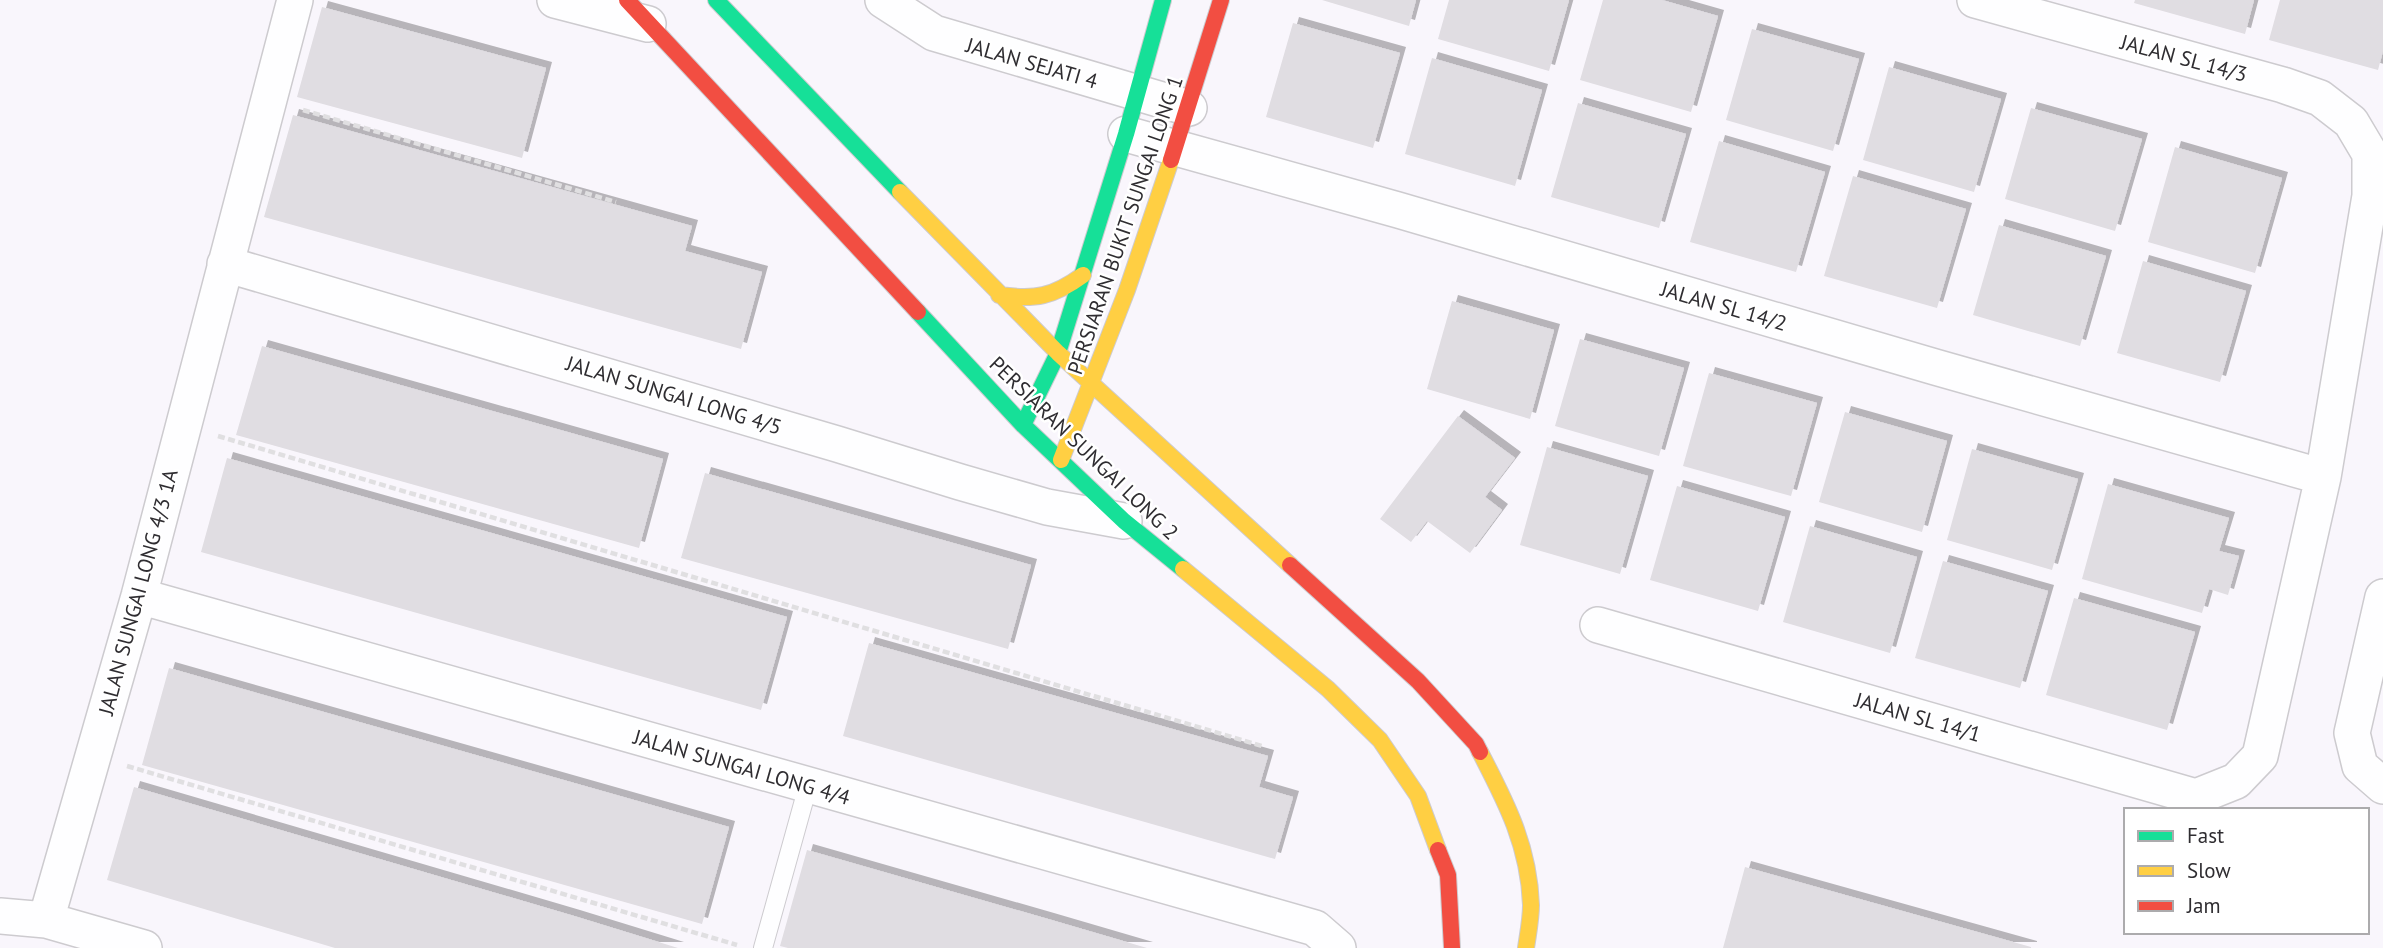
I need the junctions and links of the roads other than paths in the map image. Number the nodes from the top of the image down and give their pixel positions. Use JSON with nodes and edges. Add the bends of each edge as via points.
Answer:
{"nodes":[{"id":1,"x":295,"y":0,"type":"edge"},
{"id":2,"x":555,"y":0,"type":"edge"},
{"id":3,"x":716,"y":0,"type":"edge"},
{"id":4,"x":883,"y":0,"type":"edge"},
{"id":5,"x":1163,"y":0,"type":"edge"},
{"id":6,"x":1221,"y":0,"type":"edge"},
{"id":7,"x":1975,"y":0,"type":"edge"},
{"id":8,"x":638,"y":12,"type":"edge"},
{"id":9,"x":1137,"y":92,"type":"junction"},
{"id":10,"x":1189,"y":108,"type":"junction"},
{"id":11,"x":1126,"y":134,"type":"junction"},
{"id":12,"x":1176,"y":149,"type":"junction"},
{"id":13,"x":225,"y":264,"type":"junction"},
{"id":14,"x":1083,"y":275,"type":"junction"},
{"id":15,"x":999,"y":295,"type":"junction"},
{"id":16,"x":1058,"y":353,"type":"junction"},
{"id":17,"x":1093,"y":384,"type":"junction"},
{"id":18,"x":1023,"y":425,"type":"junction"},
{"id":19,"x":1061,"y":460,"type":"junction"},
{"id":20,"x":2323,"y":477,"type":"junction"},
{"id":21,"x":1124,"y":521,"type":"junction"},
{"id":22,"x":139,"y":596,"type":"junction"},
{"id":23,"x":2383,"y":597,"type":"edge"},
{"id":24,"x":1598,"y":625,"type":"dead end"},
{"id":25,"x":808,"y":786,"type":"junction"},
{"id":26,"x":2383,"y":786,"type":"edge"},
{"id":27,"x":0,"y":916,"type":"edge"},
{"id":28,"x":46,"y":920,"type":"junction"},
{"id":29,"x":144,"y":948,"type":"edge"},
{"id":30,"x":763,"y":948,"type":"edge"},
{"id":31,"x":1338,"y":948,"type":"edge"},
{"id":32,"x":1452,"y":948,"type":"edge"},
{"id":33,"x":1526,"y":948,"type":"edge"}],
"edges":[{"from":1,"to":13,"type":"street","name":"JALAN SUNGAI LONG 4/3 1A"},
{"from":2,"to":8,"type":"street"},
{"from":3,"to":15,"type":"street"},
{"from":4,"to":9,"type":"street","name":"JALAN SEJATI 4","via":[[934,33]]},
{"from":5,"to":9,"type":"street","name":"PERSIARAN BUKIT SUNGAI LONG 1"},
{"from":6,"to":10,"type":"street","name":"PERSIARAN BUKIT SUNGAI LONG 1"},
{"from":7,"to":20,"type":"street","name":"JALAN SL 14/3","via":[[2283,85],[2320,98],[2351,122],[2370,154],[2370,196]]},
{"from":8,"to":18,"type":"street","name":"PERSIARAN SUNGAI LONG 2"},
{"from":9,"to":10,"type":"street","name":"JALAN SEJATI 4"},
{"from":9,"to":11,"type":"street","name":"PERSIARAN BUKIT SUNGAI LONG 1"},
{"from":10,"to":12,"type":"street","name":"PERSIARAN BUKIT SUNGAI LONG 1"},
{"from":11,"to":12,"type":"street","name":"JALAN SL 14/2"},
{"from":11,"to":14,"type":"street","name":"PERSIARAN BUKIT SUNGAI LONG 1"},
{"from":12,"to":17,"type":"street","name":"PERSIARAN BUKIT SUNGAI LONG 1"},
{"from":12,"to":20,"type":"street","name":"JALAN SL 14/2"},
{"from":13,"to":21,"type":"street","name":"JALAN SUNGAI LONG 4/5","via":[[1047,507]]},
{"from":13,"to":22,"type":"street","name":"JALAN SUNGAI LONG 4/3 1A"},
{"from":14,"to":15,"type":"street","via":[[1065,290],[1031,300]]},
{"from":14,"to":16,"type":"street","name":"PERSIARAN BUKIT SUNGAI LONG 1"},
{"from":15,"to":16,"type":"street"},
{"from":16,"to":17,"type":"street"},
{"from":16,"to":18,"type":"street","name":"PERSIARAN BUKIT SUNGAI LONG 1"},
{"from":17,"to":19,"type":"street","name":"PERSIARAN BUKIT SUNGAI LONG 1"},
{"from":17,"to":33,"type":"street","via":[[1418,681],[1476,744],[1511,811],[1525,858],[1531,906]]},
{"from":18,"to":19,"type":"street","name":"PERSIARAN SUNGAI LONG 2"},
{"from":19,"to":21,"type":"street","name":"PERSIARAN SUNGAI LONG 2"},
{"from":20,"to":24,"type":"street","name":"JALAN SL 14/1","via":[[2260,756],[2236,781],[2196,797]]},
{"from":21,"to":32,"type":"street","name":"PERSIARAN SUNGAI LONG 2","via":[[1328,689],[1380,740],[1418,796],[1448,875]]},
{"from":22,"to":25,"type":"street","name":"JALAN SUNGAI LONG 4/4"},
{"from":22,"to":28,"type":"street","name":"JALAN SUNGAI LONG 4/3 1A"},
{"from":23,"to":26,"type":"street","via":[[2352,733],[2360,766]]},
{"from":25,"to":30,"type":"lane"},
{"from":25,"to":31,"type":"street","name":"JALAN SUNGAI LONG 4/4","via":[[1315,928]]},
{"from":27,"to":28,"type":"street"},
{"from":28,"to":29,"type":"street"}]}
